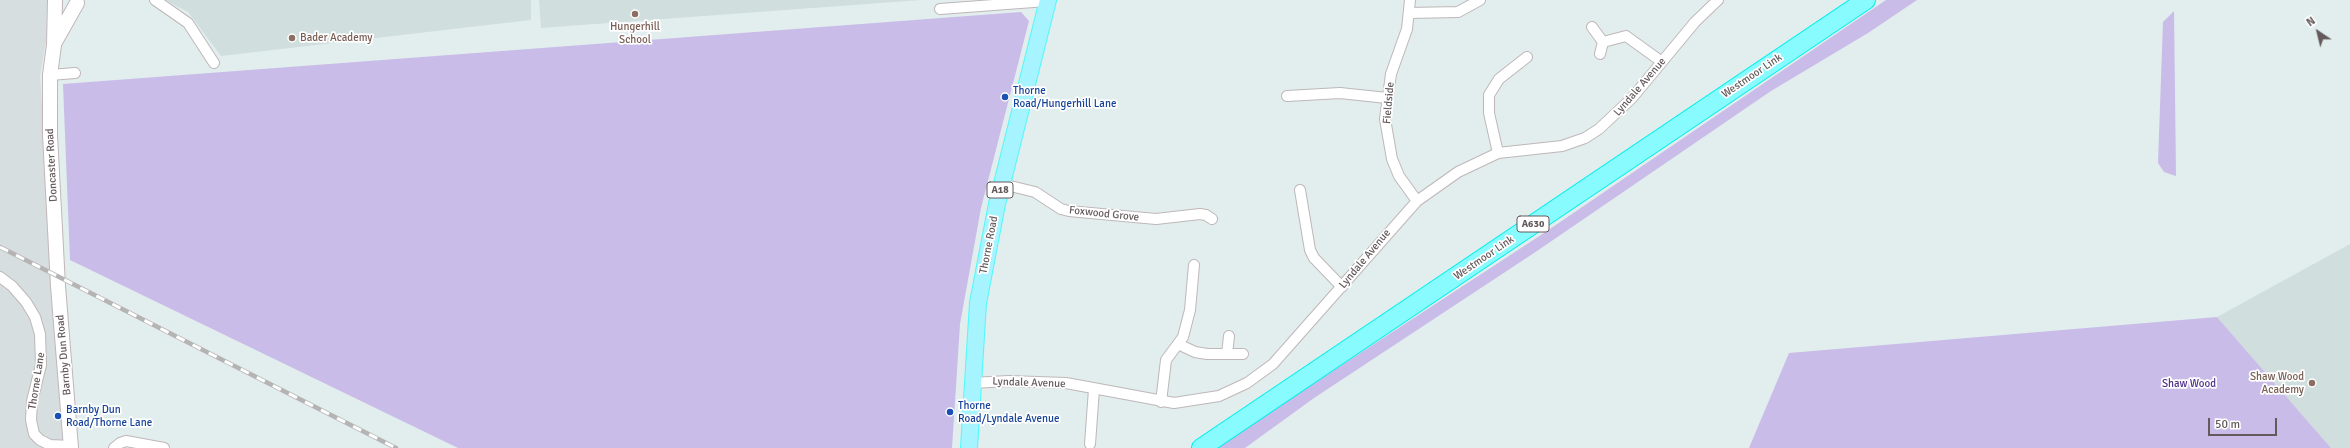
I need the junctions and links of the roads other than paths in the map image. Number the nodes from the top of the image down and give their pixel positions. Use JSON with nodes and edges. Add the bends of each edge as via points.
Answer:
{"nodes":[{"id":1,"x":56,"y":0,"type":"edge"},
{"id":2,"x":155,"y":0,"type":"edge"},
{"id":3,"x":1410,"y":0,"type":"edge"},
{"id":4,"x":1480,"y":0,"type":"edge"},
{"id":5,"x":1718,"y":0,"type":"edge"},
{"id":6,"x":1866,"y":0,"type":"edge"},
{"id":7,"x":1047,"y":1,"type":"edge"},
{"id":8,"x":81,"y":2,"type":"edge"},
{"id":9,"x":940,"y":9,"type":"dead end"},
{"id":10,"x":1409,"y":13,"type":"junction"},
{"id":11,"x":1592,"y":27,"type":"dead end"},
{"id":12,"x":1603,"y":42,"type":"junction"},
{"id":13,"x":54,"y":45,"type":"junction"},
{"id":14,"x":1600,"y":54,"type":"dead end"},
{"id":15,"x":1527,"y":57,"type":"dead end"},
{"id":16,"x":1662,"y":62,"type":"junction"},
{"id":17,"x":214,"y":63,"type":"dead end"},
{"id":18,"x":75,"y":74,"type":"dead end"},
{"id":19,"x":50,"y":75,"type":"junction"},
{"id":20,"x":1287,"y":96,"type":"dead end"},
{"id":21,"x":1387,"y":98,"type":"junction"},
{"id":22,"x":1498,"y":153,"type":"junction"},
{"id":23,"x":1002,"y":184,"type":"junction"},
{"id":24,"x":1300,"y":190,"type":"dead end"},
{"id":25,"x":1417,"y":201,"type":"junction"},
{"id":26,"x":1212,"y":219,"type":"dead end"},
{"id":27,"x":1194,"y":265,"type":"dead end"},
{"id":28,"x":0,"y":277,"type":"edge"},
{"id":29,"x":58,"y":286,"type":"joint"},
{"id":30,"x":1342,"y":287,"type":"junction"},
{"id":31,"x":1229,"y":336,"type":"dead end"},
{"id":32,"x":1178,"y":344,"type":"junction"},
{"id":33,"x":1227,"y":354,"type":"junction"},
{"id":34,"x":1243,"y":354,"type":"dead end"},
{"id":35,"x":972,"y":383,"type":"junction"},
{"id":36,"x":1094,"y":389,"type":"junction"},
{"id":37,"x":1161,"y":402,"type":"junction"},
{"id":38,"x":1090,"y":444,"type":"dead end"},
{"id":39,"x":71,"y":447,"type":"edge"},
{"id":40,"x":114,"y":448,"type":"edge"},
{"id":41,"x":164,"y":448,"type":"edge"},
{"id":42,"x":969,"y":448,"type":"edge"},
{"id":43,"x":1201,"y":448,"type":"edge"}],
"edges":[{"from":1,"to":8,"type":"street","via":[[70,4]]},
{"from":1,"to":13,"type":"street","name":"Doncaster Road"},
{"from":2,"to":17,"type":"street","via":[[188,23]]},
{"from":3,"to":10,"type":"street","name":"Fieldside"},
{"from":4,"to":10,"type":"street","via":[[1458,12]]},
{"from":5,"to":16,"type":"street","name":"Lyndale Avenue","via":[[1695,22]]},
{"from":6,"to":43,"type":"highway","name":"Westmoor Link","number":"A630"},
{"from":7,"to":9,"type":"street"},
{"from":7,"to":23,"type":"main road","name":"Thorne Road","number":"A18"},
{"from":8,"to":13,"type":"street","name":"Doncaster Road"},
{"from":10,"to":21,"type":"street","name":"Fieldside","via":[[1407,29],[1391,74]]},
{"from":11,"to":12,"type":"street"},
{"from":12,"to":14,"type":"street"},
{"from":12,"to":16,"type":"street","via":[[1626,36]]},
{"from":13,"to":19,"type":"street","name":"Doncaster Road"},
{"from":15,"to":22,"type":"street","via":[[1498,79],[1489,95],[1489,113]]},
{"from":16,"to":22,"type":"street","name":"Lyndale Avenue","via":[[1612,119],[1585,138],[1562,146]]},
{"from":18,"to":19,"type":"street"},
{"from":19,"to":29,"type":"street","name":"Doncaster Road","via":[[50,135]]},
{"from":20,"to":21,"type":"street","via":[[1340,93]]},
{"from":21,"to":25,"type":"street","name":"Fieldside","via":[[1385,119],[1392,159],[1399,176]]},
{"from":22,"to":25,"type":"street","name":"Lyndale Avenue","via":[[1458,172]]},
{"from":23,"to":26,"type":"street","name":"Foxwood Grove","via":[[1036,192],[1061,209],[1070,211],[1156,219],[1206,214]]},
{"from":23,"to":35,"type":"main road","name":"Thorne Road","number":"A18","via":[[978,303]]},
{"from":24,"to":30,"type":"street","via":[[1310,250],[1314,258]]},
{"from":25,"to":30,"type":"street","name":"Lyndale Avenue"},
{"from":27,"to":32,"type":"street","via":[[1190,310],[1183,337]]},
{"from":28,"to":39,"type":"street","name":"Thorne Lane","via":[[26,302],[40,334],[41,365],[32,402],[31,420],[34,434],[50,445]]},
{"from":29,"to":39,"type":"street","name":"Barnby Dun Road"},
{"from":30,"to":37,"type":"street","name":"Lyndale Avenue","via":[[1273,364],[1247,383],[1206,400]]},
{"from":31,"to":33,"type":"street"},
{"from":32,"to":33,"type":"street","via":[[1195,352]]},
{"from":32,"to":37,"type":"street","via":[[1169,353],[1164,366]]},
{"from":33,"to":34,"type":"street"},
{"from":35,"to":36,"type":"street","name":"Lyndale Avenue","via":[[1045,382]]},
{"from":35,"to":42,"type":"main road","name":"Thorne Road","number":"A18"},
{"from":36,"to":37,"type":"street","name":"Lyndale Avenue"},
{"from":36,"to":38,"type":"street"},
{"from":40,"to":41,"type":"street","via":[[126,441]]}]}
